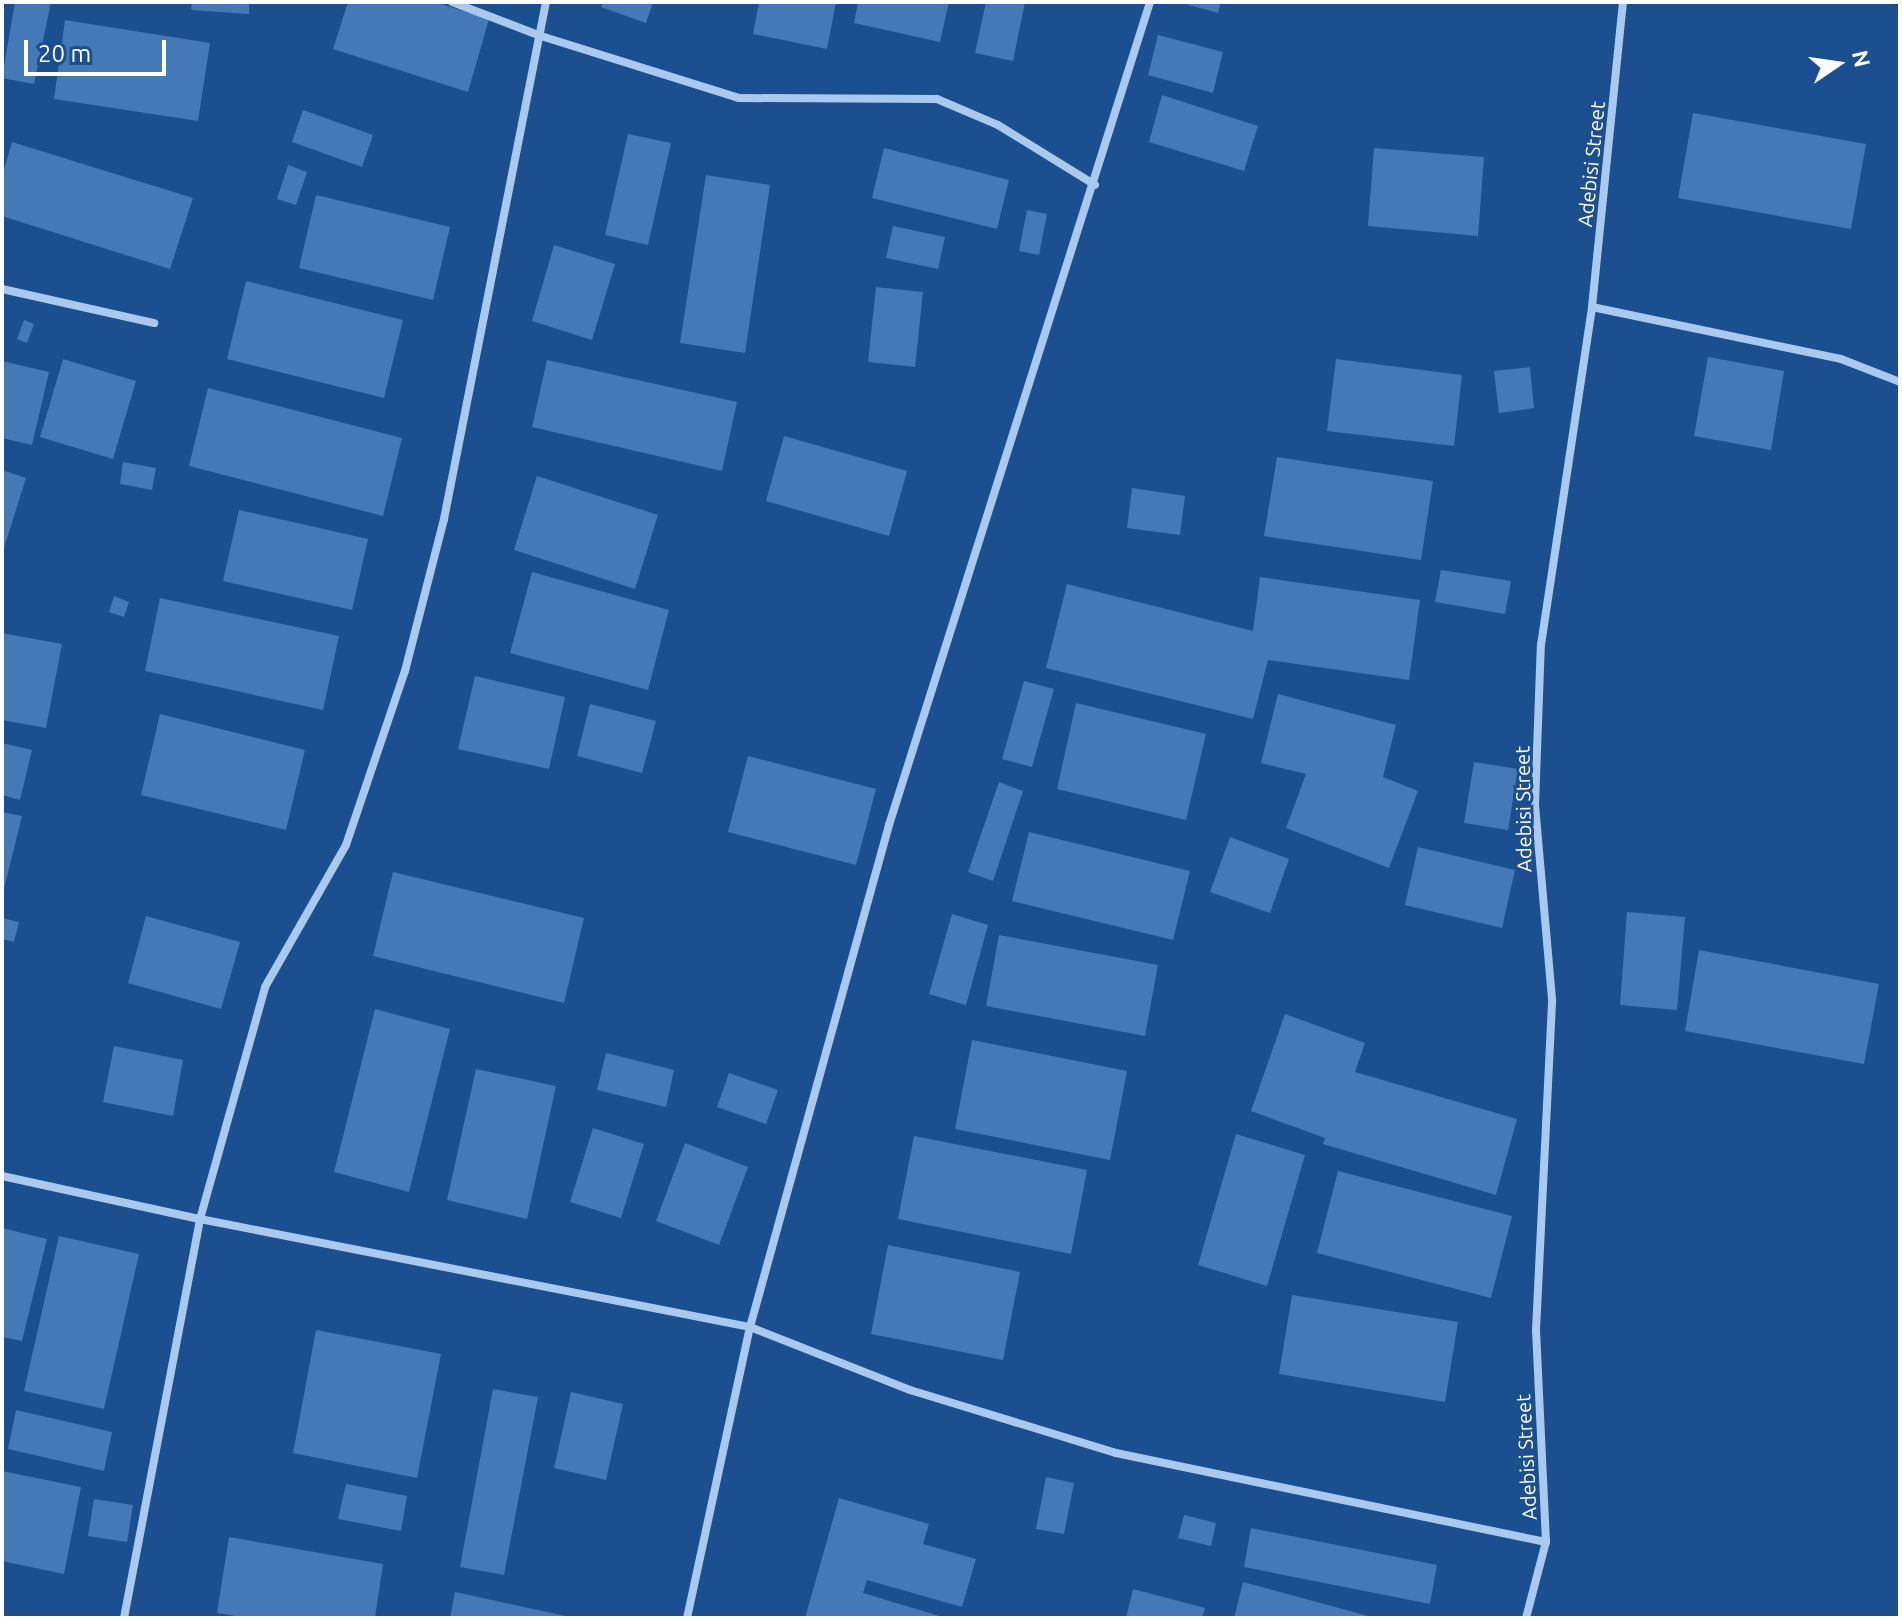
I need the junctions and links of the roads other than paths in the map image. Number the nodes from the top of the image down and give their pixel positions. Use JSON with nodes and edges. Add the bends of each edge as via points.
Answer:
{"nodes":[{"id":1,"x":452,"y":2,"type":"edge"},
{"id":2,"x":546,"y":2,"type":"edge"},
{"id":3,"x":1150,"y":2,"type":"edge"},
{"id":4,"x":1623,"y":2,"type":"edge"},
{"id":5,"x":541,"y":36,"type":"junction"},
{"id":6,"x":1095,"y":185,"type":"junction"},
{"id":7,"x":2,"y":289,"type":"edge"},
{"id":8,"x":1592,"y":307,"type":"junction"},
{"id":9,"x":154,"y":323,"type":"dead end"},
{"id":10,"x":1900,"y":382,"type":"edge"},
{"id":11,"x":2,"y":1176,"type":"edge"},
{"id":12,"x":200,"y":1219,"type":"junction"},
{"id":13,"x":750,"y":1327,"type":"junction"},
{"id":14,"x":1546,"y":1542,"type":"junction"},
{"id":15,"x":124,"y":1618,"type":"edge"},
{"id":16,"x":687,"y":1618,"type":"edge"},
{"id":17,"x":1526,"y":1618,"type":"edge"}],
"edges":[{"from":1,"to":5,"type":"street"},
{"from":2,"to":5,"type":"street"},
{"from":3,"to":6,"type":"street"},
{"from":4,"to":8,"type":"street","name":"Adebisi Street"},
{"from":5,"to":6,"type":"street","via":[[739,98],[937,99],[998,125]]},
{"from":5,"to":12,"type":"street","via":[[444,519],[405,671],[346,845],[265,987]]},
{"from":6,"to":13,"type":"street","via":[[889,825]]},
{"from":7,"to":9,"type":"street"},
{"from":8,"to":10,"type":"street","via":[[1841,359]]},
{"from":8,"to":14,"type":"street","name":"Adebisi Street","via":[[1541,645],[1535,805],[1552,999],[1536,1330]]},
{"from":11,"to":12,"type":"street"},
{"from":12,"to":13,"type":"street"},
{"from":12,"to":15,"type":"street"},
{"from":13,"to":14,"type":"street","via":[[910,1390],[1116,1453]]},
{"from":13,"to":16,"type":"street"},
{"from":14,"to":17,"type":"street","name":"Adebisi Street"}]}
